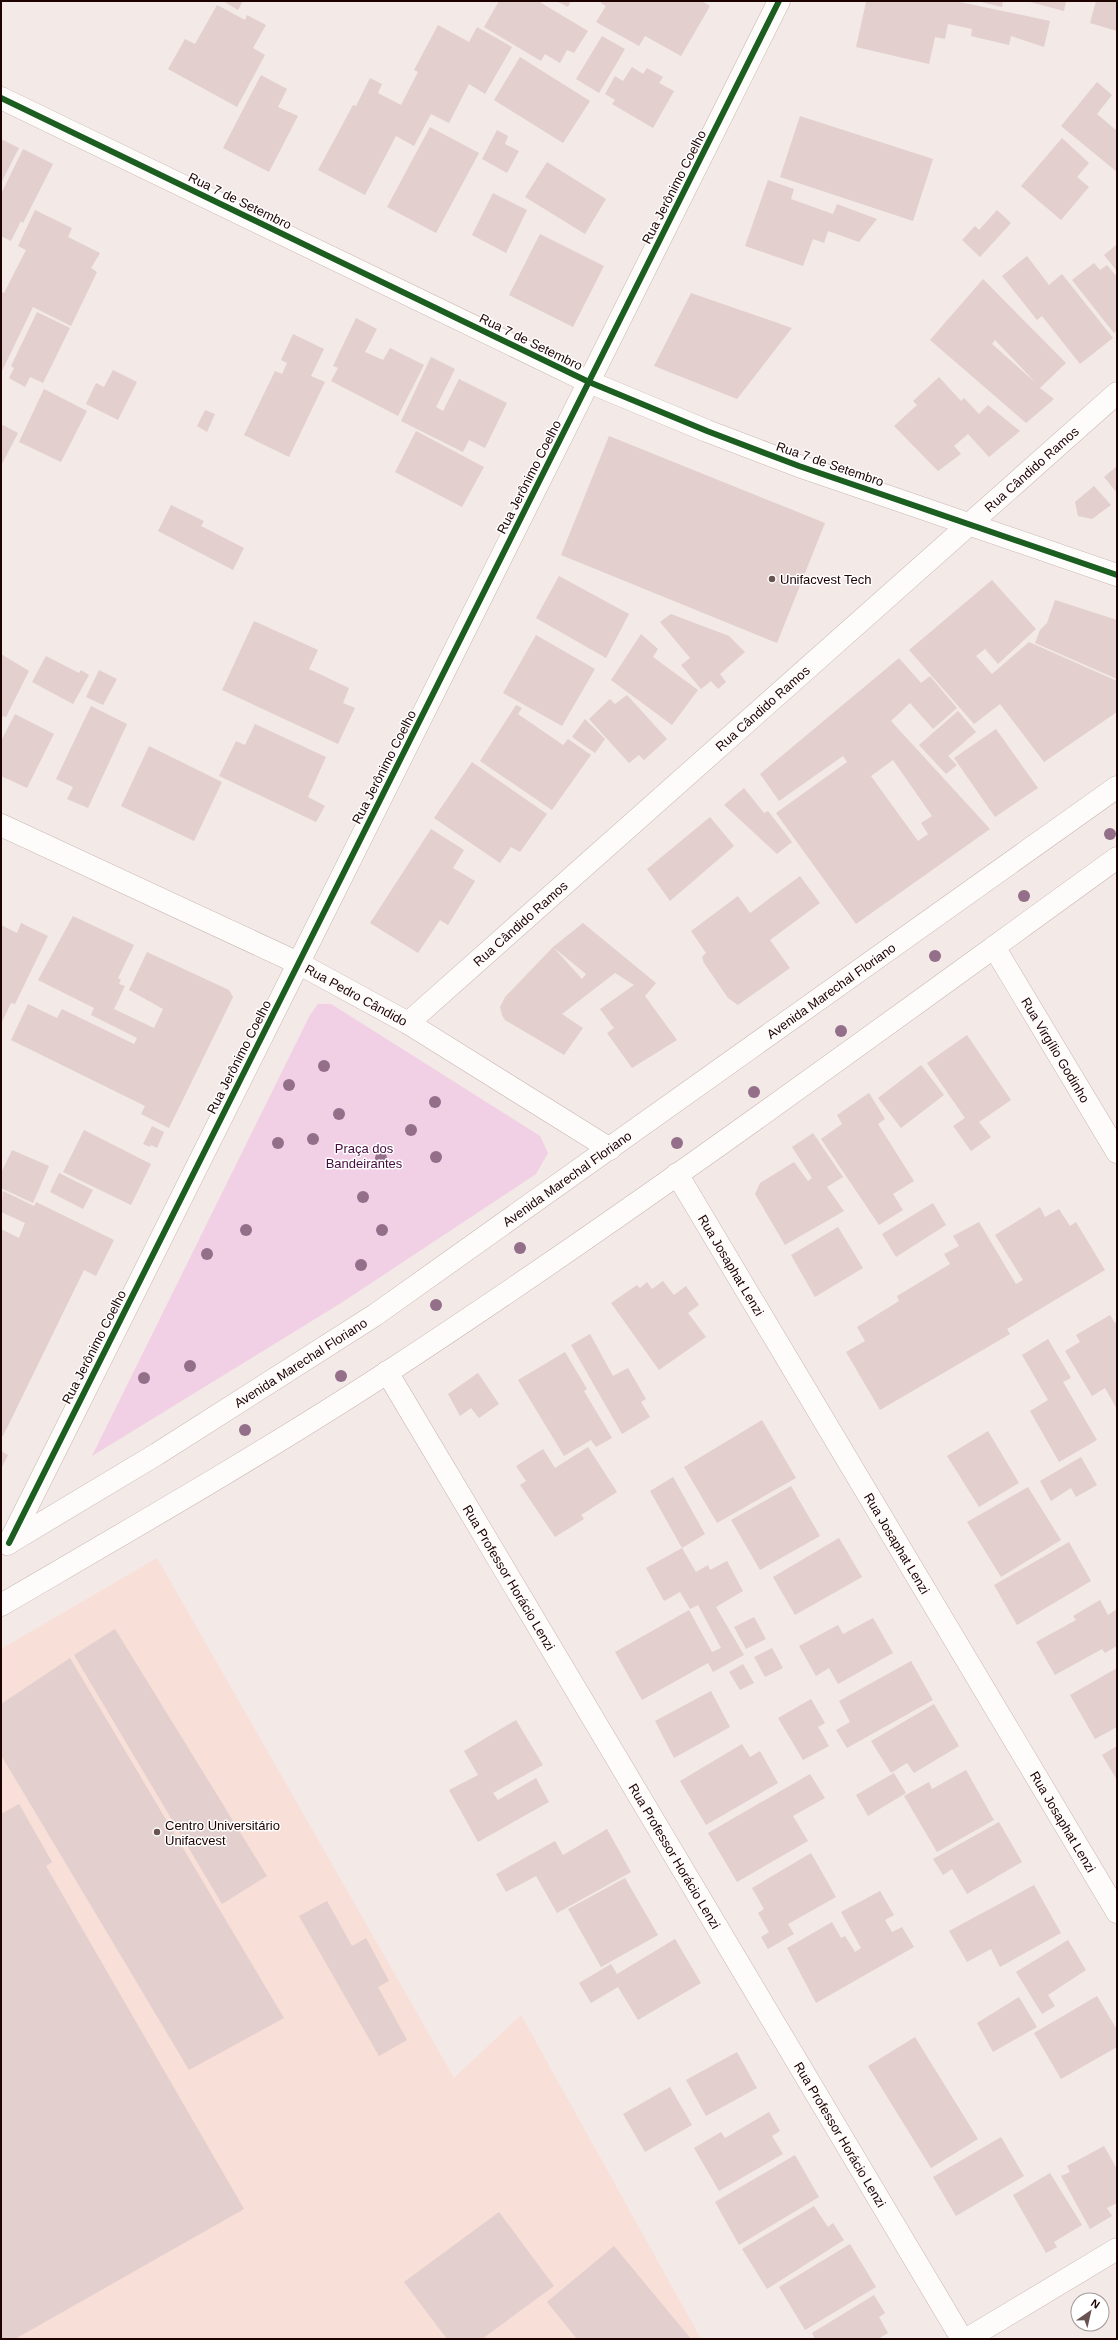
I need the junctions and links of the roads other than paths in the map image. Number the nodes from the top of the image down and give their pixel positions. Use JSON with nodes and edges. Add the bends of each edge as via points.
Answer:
{"nodes":[{"id":1,"x":779,"y":1,"type":"edge"},
{"id":2,"x":1,"y":98,"type":"edge"},
{"id":3,"x":589,"y":382,"type":"junction"},
{"id":4,"x":1117,"y":393,"type":"edge"},
{"id":5,"x":970,"y":524,"type":"junction"},
{"id":6,"x":1117,"y":575,"type":"edge"},
{"id":7,"x":1117,"y":787,"type":"edge"},
{"id":8,"x":1,"y":825,"type":"edge"},
{"id":9,"x":1117,"y":858,"type":"edge"},
{"id":10,"x":994,"y":947,"type":"junction"},
{"id":11,"x":298,"y":963,"type":"junction"},
{"id":12,"x":408,"y":1023,"type":"junction"},
{"id":13,"x":610,"y":1149,"type":"junction"},
{"id":14,"x":1117,"y":1152,"type":"edge"},
{"id":15,"x":677,"y":1174,"type":"junction"},
{"id":16,"x":387,"y":1372,"type":"junction"},
{"id":17,"x":5,"y":1545,"type":"edge"},
{"id":18,"x":1,"y":1606,"type":"edge"},
{"id":19,"x":1117,"y":1912,"type":"edge"},
{"id":20,"x":1117,"y":2249,"type":"edge"},
{"id":21,"x":962,"y":2339,"type":"edge"},
{"id":22,"x":967,"y":2339,"type":"edge"}],
"edges":[{"from":1,"to":3,"type":"street","name":"Rua Jerônimo Coelho"},
{"from":2,"to":3,"type":"street","name":"Rua 7 de Setembro"},
{"from":3,"to":5,"type":"street","name":"Rua 7 de Setembro","via":[[799,466]]},
{"from":3,"to":11,"type":"street","name":"Rua Jerônimo Coelho"},
{"from":4,"to":5,"type":"street","name":"Rua Cândido Ramos"},
{"from":5,"to":6,"type":"street","name":"Rua 7 de Setembro"},
{"from":5,"to":12,"type":"street","name":"Rua Cândido Ramos"},
{"from":7,"to":13,"type":"street","name":"Avenida Marechal Floriano"},
{"from":8,"to":11,"type":"street","name":"Rua Pedro Cândido"},
{"from":9,"to":10,"type":"street"},
{"from":10,"to":14,"type":"street","name":"Rua Virgílio Godinho"},
{"from":10,"to":15,"type":"street"},
{"from":11,"to":12,"type":"street","name":"Rua Pedro Cândido"},
{"from":11,"to":17,"type":"street","name":"Rua Jerônimo Coelho"},
{"from":12,"to":13,"type":"street","name":"Rua Pedro Cândido"},
{"from":13,"to":17,"type":"street","name":"Avenida Marechal Floriano","via":[[375,1315],[183,1438]]},
{"from":15,"to":16,"type":"street","via":[[602,1228]]},
{"from":15,"to":19,"type":"street","name":"Rua Josaphat Lenzi"},
{"from":16,"to":18,"type":"street","via":[[184,1498]]},
{"from":16,"to":21,"type":"street","name":"Rua Professor Horácio Lenzi"},
{"from":20,"to":22,"type":"street"}]}
